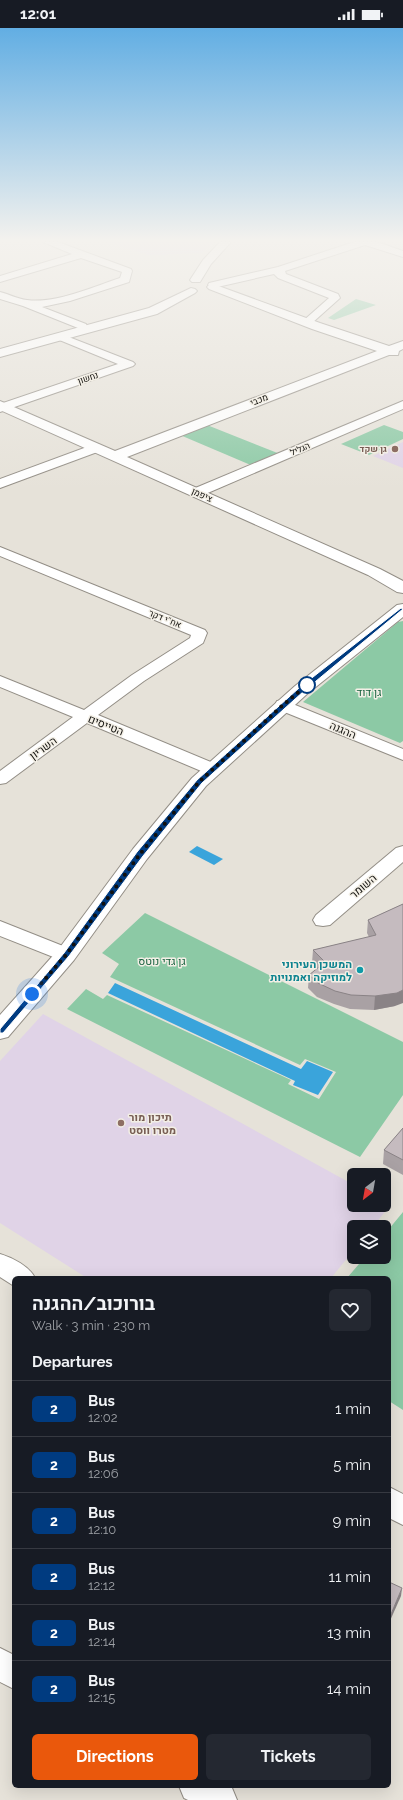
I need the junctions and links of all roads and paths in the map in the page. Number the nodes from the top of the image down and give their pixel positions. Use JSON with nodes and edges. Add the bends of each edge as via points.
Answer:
{"nodes":[{"id":1,"x":79,"y":325,"type":"edge"},
{"id":2,"x":87,"y":325,"type":"edge"},
{"id":3,"x":105,"y":325,"type":"edge"},
{"id":4,"x":314,"y":325,"type":"edge"},
{"id":5,"x":82,"y":326,"type":"junction"},
{"id":6,"x":61,"y":337,"type":"junction"},
{"id":7,"x":403,"y":345,"type":"edge"},
{"id":8,"x":0,"y":348,"type":"edge"},
{"id":9,"x":388,"y":350,"type":"junction"},
{"id":10,"x":0,"y":353,"type":"edge"},
{"id":11,"x":403,"y":355,"type":"edge"},
{"id":12,"x":403,"y":405,"type":"edge"},
{"id":13,"x":1,"y":407,"type":"edge"},
{"id":14,"x":95,"y":448,"type":"junction"},
{"id":15,"x":116,"y":456,"type":"junction"},
{"id":16,"x":0,"y":484,"type":"edge"},
{"id":17,"x":198,"y":492,"type":"junction"},
{"id":18,"x":0,"y":551,"type":"edge"},
{"id":19,"x":403,"y":588,"type":"edge"},
{"id":20,"x":403,"y":609,"type":"edge"},
{"id":21,"x":0,"y":681,"type":"edge"},
{"id":22,"x":283,"y":705,"type":"junction"},
{"id":23,"x":86,"y":717,"type":"junction"},
{"id":24,"x":403,"y":755,"type":"edge"},
{"id":25,"x":212,"y":769,"type":"junction"},
{"id":26,"x":0,"y":779,"type":"edge"},
{"id":27,"x":403,"y":852,"type":"edge"},
{"id":28,"x":323,"y":920,"type":"dead end"},
{"id":29,"x":0,"y":928,"type":"edge"},
{"id":30,"x":66,"y":955,"type":"junction"},
{"id":31,"x":0,"y":1031,"type":"edge"},
{"id":32,"x":0,"y":1264,"type":"edge"},
{"id":33,"x":19,"y":1276,"type":"edge"},
{"id":34,"x":391,"y":1502,"type":"edge"},
{"id":35,"x":403,"y":1511,"type":"edge"},
{"id":36,"x":0,"y":1664,"type":"edge"},
{"id":37,"x":12,"y":1672,"type":"edge"}],
"edges":[{"from":1,"to":5,"type":"street"},
{"from":2,"to":5,"type":"street"},
{"from":3,"to":6,"type":"street"},
{"from":4,"to":9,"type":"street"},
{"from":5,"to":8,"type":"street"},
{"from":6,"to":10,"type":"street"},
{"from":6,"to":13,"type":"street","name":"נחשון","via":[[129,364]]},
{"from":7,"to":9,"type":"street","name":"מכבי"},
{"from":9,"to":11,"type":"street"},
{"from":9,"to":15,"type":"street","name":"מכבי"},
{"from":12,"to":17,"type":"street","name":"הגליל"},
{"from":13,"to":14,"type":"street","name":"ציפמן"},
{"from":14,"to":15,"type":"street","name":"ציפמן"},
{"from":14,"to":16,"type":"street"},
{"from":15,"to":17,"type":"street","name":"ציפמן"},
{"from":17,"to":19,"type":"street","name":"ציפמן","via":[[374,572]]},
{"from":18,"to":23,"type":"street","name":"אח''י דקר","via":[[198,633],[197,640],[138,678]]},
{"from":20,"to":22,"type":"street"},
{"from":21,"to":23,"type":"street","name":"הטייסים"},
{"from":22,"to":24,"type":"street","name":"ההגנה"},
{"from":22,"to":25,"type":"street"},
{"from":23,"to":25,"type":"street","name":"הטייסים"},
{"from":23,"to":26,"type":"street","name":"השריון"},
{"from":25,"to":30,"type":"street","via":[[140,854]]},
{"from":27,"to":28,"type":"street","name":"השומר"},
{"from":29,"to":30,"type":"street"},
{"from":30,"to":31,"type":"street"},
{"from":32,"to":33,"type":"street"},
{"from":34,"to":35,"type":"street"},
{"from":36,"to":37,"type":"street"}]}
